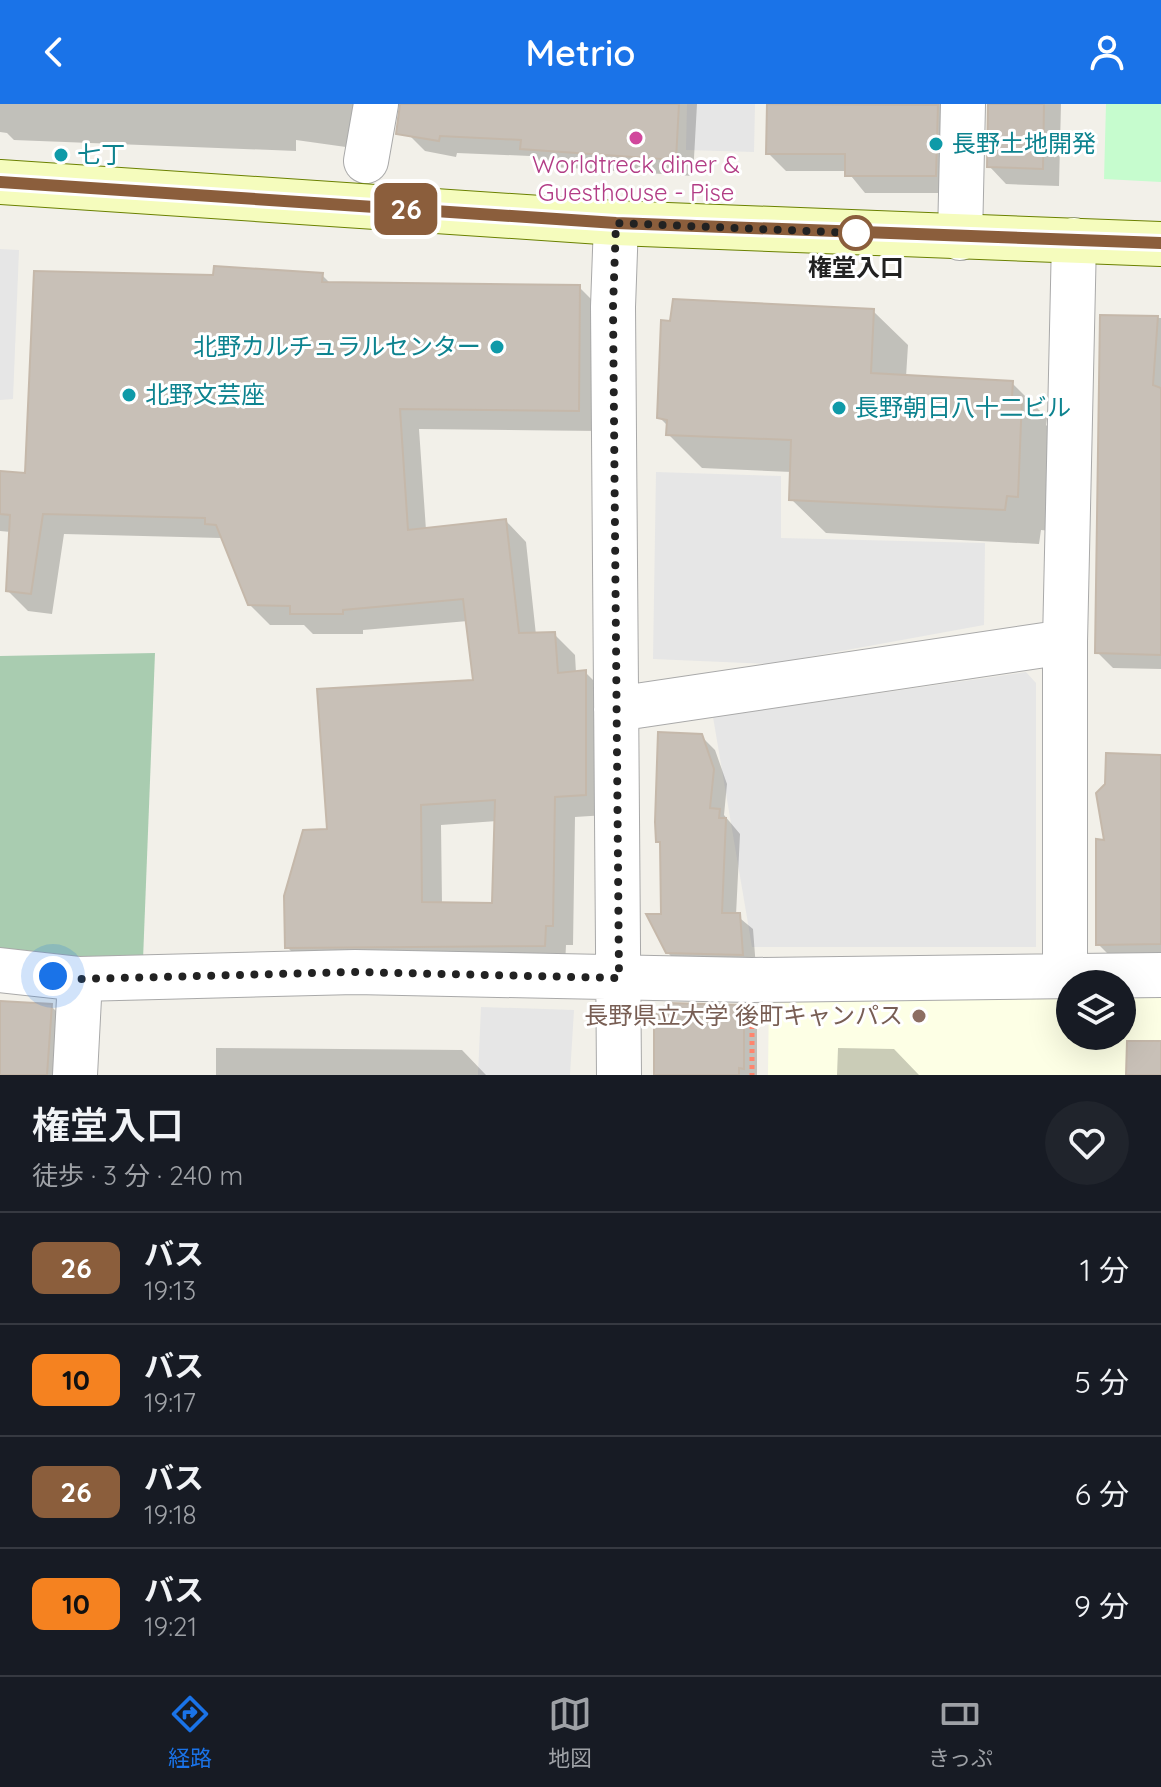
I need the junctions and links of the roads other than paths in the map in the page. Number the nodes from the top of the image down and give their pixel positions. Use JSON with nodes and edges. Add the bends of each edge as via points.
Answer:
{"nodes":[{"id":1,"x":376,"y":104,"type":"edge"},
{"id":2,"x":963,"y":104,"type":"edge"},
{"id":3,"x":366,"y":161,"type":"dead end"},
{"id":4,"x":0,"y":182,"type":"edge"},
{"id":5,"x":616,"y":223,"type":"junction"},
{"id":6,"x":960,"y":238,"type":"junction"},
{"id":7,"x":1074,"y":240,"type":"junction"},
{"id":8,"x":1161,"y":244,"type":"edge"},
{"id":9,"x":1065,"y":642,"type":"junction"},
{"id":10,"x":616,"y":709,"type":"junction"},
{"id":11,"x":0,"y":970,"type":"edge"},
{"id":12,"x":1065,"y":970,"type":"edge"},
{"id":13,"x":1161,"y":975,"type":"edge"},
{"id":14,"x":1136,"y":976,"type":"edge"},
{"id":15,"x":1056,"y":977,"type":"edge"},
{"id":16,"x":619,"y":978,"type":"junction"},
{"id":17,"x":80,"y":979,"type":"junction"},
{"id":18,"x":75,"y":1075,"type":"edge"},
{"id":19,"x":619,"y":1075,"type":"edge"}],
"edges":[{"from":1,"to":3,"type":"street"},
{"from":2,"to":6,"type":"street"},
{"from":4,"to":5,"type":"street"},
{"from":5,"to":6,"type":"street"},
{"from":5,"to":10,"type":"street"},
{"from":6,"to":7,"type":"street"},
{"from":7,"to":8,"type":"street"},
{"from":7,"to":9,"type":"street"},
{"from":9,"to":10,"type":"street"},
{"from":9,"to":12,"type":"street"},
{"from":10,"to":16,"type":"street"},
{"from":11,"to":17,"type":"street"},
{"from":13,"to":14,"type":"street"},
{"from":15,"to":16,"type":"street"},
{"from":16,"to":17,"type":"street","via":[[355,972]]},
{"from":16,"to":19,"type":"street"},
{"from":17,"to":18,"type":"street"}]}
